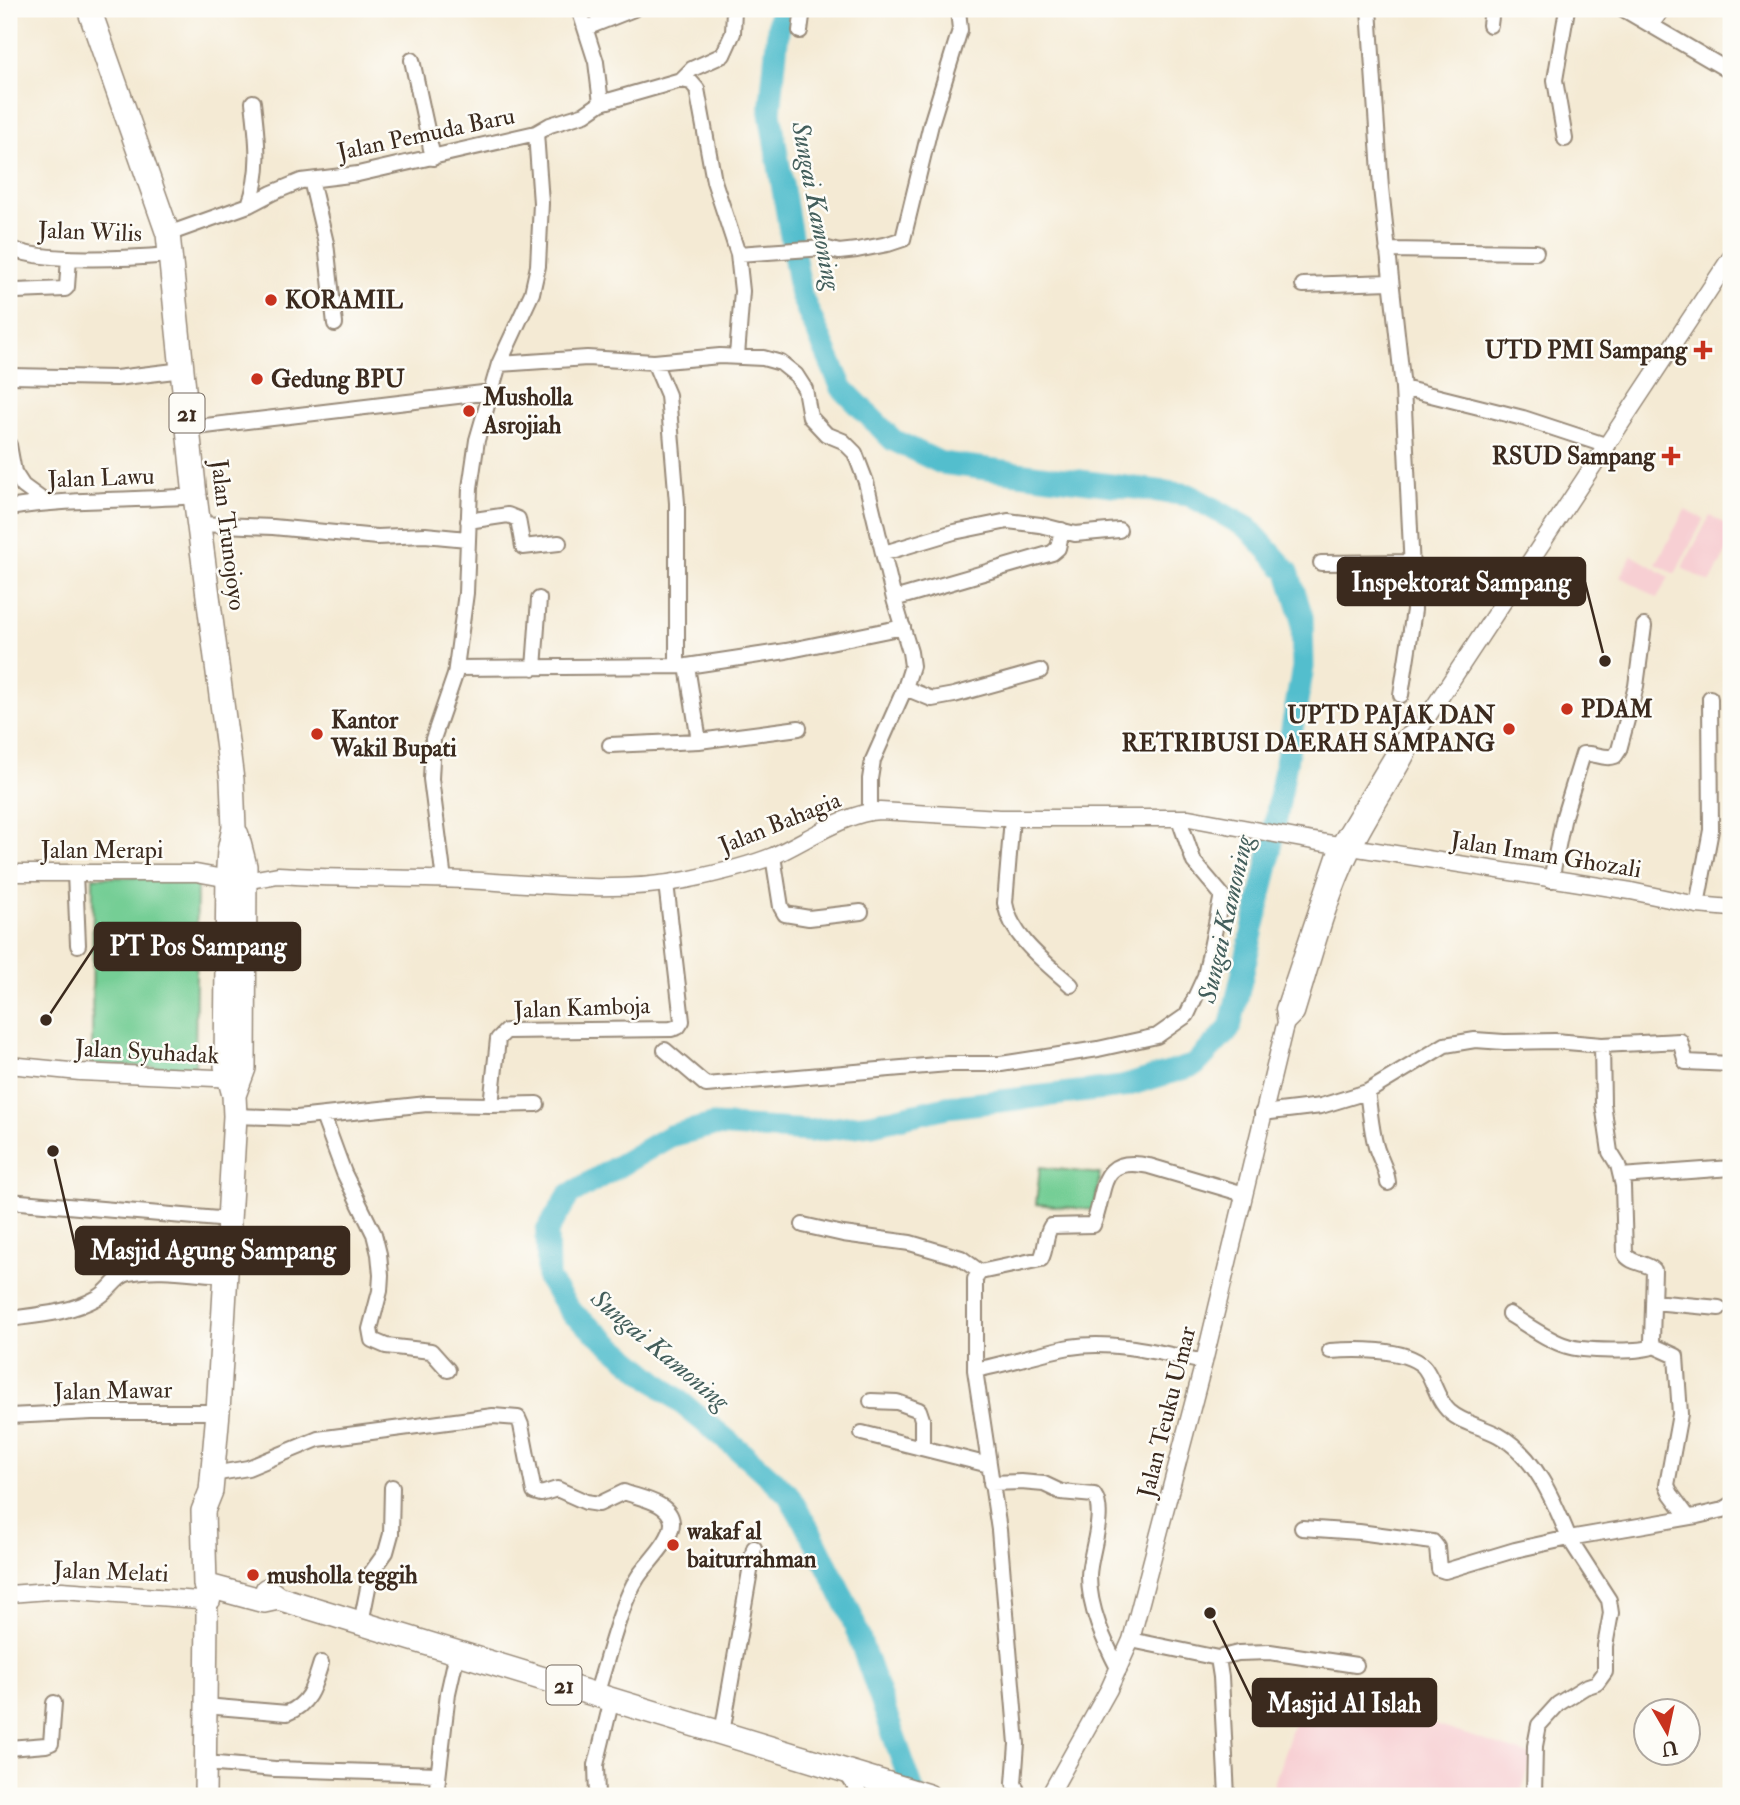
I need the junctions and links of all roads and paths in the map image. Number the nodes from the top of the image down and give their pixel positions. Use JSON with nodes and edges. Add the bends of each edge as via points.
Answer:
{"nodes":[{"id":1,"x":89,"y":9,"type":"edge"},
{"id":2,"x":579,"y":9,"type":"edge"},
{"id":3,"x":634,"y":9,"type":"edge"},
{"id":4,"x":734,"y":9,"type":"edge"},
{"id":5,"x":803,"y":9,"type":"edge"},
{"id":6,"x":958,"y":9,"type":"edge"},
{"id":7,"x":1369,"y":9,"type":"edge"},
{"id":8,"x":1492,"y":9,"type":"edge"},
{"id":9,"x":1567,"y":9,"type":"edge"},
{"id":10,"x":1623,"y":9,"type":"edge"},
{"id":11,"x":1663,"y":9,"type":"edge"},
{"id":12,"x":1490,"y":25,"type":"dead end"},
{"id":13,"x":1651,"y":25,"type":"junction"},
{"id":14,"x":586,"y":28,"type":"junction"},
{"id":15,"x":800,"y":31,"type":"dead end"},
{"id":16,"x":412,"y":60,"type":"dead end"},
{"id":17,"x":1731,"y":72,"type":"edge"},
{"id":18,"x":681,"y":80,"type":"junction"},
{"id":19,"x":253,"y":102,"type":"dead end"},
{"id":20,"x":601,"y":103,"type":"junction"},
{"id":21,"x":536,"y":133,"type":"junction"},
{"id":22,"x":1565,"y":139,"type":"dead end"},
{"id":23,"x":433,"y":158,"type":"junction"},
{"id":24,"x":311,"y":180,"type":"junction"},
{"id":25,"x":249,"y":205,"type":"junction"},
{"id":26,"x":169,"y":245,"type":"junction"},
{"id":27,"x":9,"y":247,"type":"edge"},
{"id":28,"x":1387,"y":250,"type":"junction"},
{"id":29,"x":1536,"y":252,"type":"dead end"},
{"id":30,"x":738,"y":254,"type":"junction"},
{"id":31,"x":1731,"y":257,"type":"edge"},
{"id":32,"x":69,"y":258,"type":"junction"},
{"id":33,"x":1390,"y":282,"type":"junction"},
{"id":34,"x":1303,"y":285,"type":"dead end"},
{"id":35,"x":9,"y":294,"type":"edge"},
{"id":36,"x":335,"y":324,"type":"dead end"},
{"id":37,"x":737,"y":356,"type":"junction"},
{"id":38,"x":654,"y":362,"type":"junction"},
{"id":39,"x":499,"y":364,"type":"junction"},
{"id":40,"x":183,"y":370,"type":"junction"},
{"id":41,"x":9,"y":376,"type":"edge"},
{"id":42,"x":1403,"y":387,"type":"junction"},
{"id":43,"x":491,"y":392,"type":"junction"},
{"id":44,"x":189,"y":428,"type":"junction"},
{"id":45,"x":9,"y":444,"type":"edge"},
{"id":46,"x":1608,"y":446,"type":"junction"},
{"id":47,"x":195,"y":495,"type":"junction"},
{"id":48,"x":46,"y":502,"type":"junction"},
{"id":49,"x":9,"y":508,"type":"edge"},
{"id":50,"x":468,"y":521,"type":"junction"},
{"id":51,"x":199,"y":524,"type":"junction"},
{"id":52,"x":1062,"y":530,"type":"junction"},
{"id":53,"x":1119,"y":530,"type":"dead end"},
{"id":54,"x":467,"y":538,"type":"junction"},
{"id":55,"x":559,"y":543,"type":"dead end"},
{"id":56,"x":884,"y":553,"type":"junction"},
{"id":57,"x":1411,"y":562,"type":"junction"},
{"id":58,"x":1321,"y":563,"type":"dead end"},
{"id":59,"x":539,"y":599,"type":"dead end"},
{"id":60,"x":894,"y":599,"type":"junction"},
{"id":61,"x":1644,"y":626,"type":"dead end"},
{"id":62,"x":903,"y":627,"type":"junction"},
{"id":63,"x":682,"y":666,"type":"junction"},
{"id":64,"x":534,"y":668,"type":"junction"},
{"id":65,"x":1040,"y":671,"type":"dead end"},
{"id":66,"x":456,"y":672,"type":"junction"},
{"id":67,"x":905,"y":688,"type":"junction"},
{"id":68,"x":1401,"y":695,"type":"dead end"},
{"id":69,"x":1710,"y":698,"type":"dead end"},
{"id":70,"x":799,"y":728,"type":"dead end"},
{"id":71,"x":699,"y":741,"type":"junction"},
{"id":72,"x":610,"y":745,"type":"dead end"},
{"id":73,"x":870,"y":811,"type":"junction"},
{"id":74,"x":1012,"y":818,"type":"junction"},
{"id":75,"x":1179,"y":820,"type":"junction"},
{"id":76,"x":1313,"y":841,"type":"joint"},
{"id":77,"x":1346,"y":846,"type":"junction"},
{"id":78,"x":773,"y":856,"type":"junction"},
{"id":79,"x":9,"y":873,"type":"edge"},
{"id":80,"x":75,"y":873,"type":"junction"},
{"id":81,"x":236,"y":873,"type":"junction"},
{"id":82,"x":444,"y":880,"type":"junction"},
{"id":83,"x":1551,"y":880,"type":"junction"},
{"id":84,"x":666,"y":883,"type":"junction"},
{"id":85,"x":1697,"y":905,"type":"junction"},
{"id":86,"x":1731,"y":908,"type":"edge"},
{"id":87,"x":861,"y":912,"type":"dead end"},
{"id":88,"x":78,"y":945,"type":"dead end"},
{"id":89,"x":1071,"y":985,"type":"dead end"},
{"id":90,"x":1602,"y":1045,"type":"junction"},
{"id":91,"x":665,"y":1050,"type":"dead end"},
{"id":92,"x":1731,"y":1064,"type":"edge"},
{"id":93,"x":9,"y":1065,"type":"edge"},
{"id":94,"x":1367,"y":1092,"type":"junction"},
{"id":95,"x":235,"y":1093,"type":"junction"},
{"id":96,"x":537,"y":1104,"type":"dead end"},
{"id":97,"x":491,"y":1105,"type":"junction"},
{"id":98,"x":1262,"y":1113,"type":"junction"},
{"id":99,"x":323,"y":1115,"type":"junction"},
{"id":100,"x":1731,"y":1168,"type":"edge"},
{"id":101,"x":1621,"y":1176,"type":"junction"},
{"id":102,"x":1388,"y":1183,"type":"dead end"},
{"id":103,"x":1244,"y":1194,"type":"junction"},
{"id":104,"x":9,"y":1201,"type":"edge"},
{"id":105,"x":230,"y":1220,"type":"junction"},
{"id":106,"x":803,"y":1225,"type":"dead end"},
{"id":107,"x":979,"y":1272,"type":"junction"},
{"id":108,"x":226,"y":1275,"type":"junction"},
{"id":109,"x":1653,"y":1302,"type":"junction"},
{"id":110,"x":1719,"y":1308,"type":"dead end"},
{"id":111,"x":1509,"y":1314,"type":"dead end"},
{"id":112,"x":9,"y":1319,"type":"edge"},
{"id":113,"x":1654,"y":1346,"type":"junction"},
{"id":114,"x":1330,"y":1351,"type":"dead end"},
{"id":115,"x":1204,"y":1362,"type":"junction"},
{"id":116,"x":448,"y":1370,"type":"dead end"},
{"id":117,"x":975,"y":1370,"type":"junction"},
{"id":118,"x":871,"y":1401,"type":"dead end"},
{"id":119,"x":218,"y":1412,"type":"junction"},
{"id":120,"x":9,"y":1416,"type":"edge"},
{"id":121,"x":862,"y":1433,"type":"dead end"},
{"id":122,"x":922,"y":1448,"type":"junction"},
{"id":123,"x":989,"y":1465,"type":"junction"},
{"id":124,"x":212,"y":1483,"type":"junction"},
{"id":125,"x":991,"y":1483,"type":"junction"},
{"id":126,"x":392,"y":1487,"type":"dead end"},
{"id":127,"x":1731,"y":1505,"type":"edge"},
{"id":128,"x":1688,"y":1517,"type":"junction"},
{"id":129,"x":1302,"y":1528,"type":"dead end"},
{"id":130,"x":1569,"y":1538,"type":"junction"},
{"id":131,"x":754,"y":1548,"type":"dead end"},
{"id":132,"x":212,"y":1591,"type":"junction"},
{"id":133,"x":9,"y":1594,"type":"edge"},
{"id":134,"x":361,"y":1623,"type":"junction"},
{"id":135,"x":1131,"y":1640,"type":"junction"},
{"id":136,"x":457,"y":1653,"type":"junction"},
{"id":137,"x":1218,"y":1657,"type":"junction"},
{"id":138,"x":321,"y":1663,"type":"dead end"},
{"id":139,"x":1356,"y":1665,"type":"dead end"},
{"id":140,"x":1119,"y":1670,"type":"junction"},
{"id":141,"x":604,"y":1697,"type":"junction"},
{"id":142,"x":54,"y":1703,"type":"dead end"},
{"id":143,"x":205,"y":1706,"type":"junction"},
{"id":144,"x":722,"y":1732,"type":"junction"},
{"id":145,"x":9,"y":1748,"type":"edge"},
{"id":146,"x":205,"y":1763,"type":"junction"},
{"id":147,"x":847,"y":1770,"type":"junction"},
{"id":148,"x":438,"y":1774,"type":"junction"},
{"id":149,"x":205,"y":1796,"type":"edge"},
{"id":150,"x":436,"y":1796,"type":"edge"},
{"id":151,"x":597,"y":1796,"type":"edge"},
{"id":152,"x":861,"y":1796,"type":"edge"},
{"id":153,"x":928,"y":1796,"type":"edge"},
{"id":154,"x":1019,"y":1796,"type":"edge"},
{"id":155,"x":1049,"y":1796,"type":"edge"},
{"id":156,"x":1227,"y":1796,"type":"edge"},
{"id":157,"x":1534,"y":1796,"type":"edge"}],
"edges":[{"from":1,"to":26,"type":"highway","name":"Jalan Trunojoyo","number":"21"},
{"from":2,"to":14,"type":"street"},
{"from":3,"to":14,"type":"street"},
{"from":4,"to":18,"type":"street","name":"Jalan Pemuda Baru","via":[[733,33],[723,55],[692,69]]},
{"from":5,"to":15,"type":"street"},
{"from":6,"to":30,"type":"street","via":[[960,30],[902,239],[839,252],[824,248]]},
{"from":7,"to":28,"type":"street"},
{"from":8,"to":12,"type":"street"},
{"from":9,"to":22,"type":"street","via":[[1555,80]]},
{"from":10,"to":13,"type":"street"},
{"from":11,"to":13,"type":"street"},
{"from":13,"to":17,"type":"street"},
{"from":14,"to":20,"type":"street"},
{"from":16,"to":23,"type":"street"},
{"from":18,"to":20,"type":"street","name":"Jalan Pemuda Baru"},
{"from":18,"to":30,"type":"street","via":[[691,82],[700,98],[715,181]]},
{"from":19,"to":25,"type":"street","via":[[259,154]]},
{"from":20,"to":21,"type":"street","name":"Jalan Pemuda Baru"},
{"from":21,"to":23,"type":"street","name":"Jalan Pemuda Baru"},
{"from":21,"to":39,"type":"street","via":[[541,203],[538,266],[532,293]]},
{"from":23,"to":24,"type":"street","name":"Jalan Pemuda Baru"},
{"from":24,"to":25,"type":"street","name":"Jalan Pemuda Baru"},
{"from":24,"to":36,"type":"street","via":[[326,243]]},
{"from":25,"to":26,"type":"street","name":"Jalan Pemuda Baru"},
{"from":26,"to":32,"type":"street","name":"Jalan Wilis"},
{"from":26,"to":40,"type":"highway","name":"Jalan Trunojoyo","number":"21"},
{"from":27,"to":32,"type":"street","name":"Jalan Wilis"},
{"from":28,"to":29,"type":"street"},
{"from":28,"to":33,"type":"street"},
{"from":30,"to":37,"type":"street","via":[[742,291]]},
{"from":31,"to":46,"type":"street","name":"Jalan Teuku Umar"},
{"from":32,"to":35,"type":"street","via":[[65,289]]},
{"from":33,"to":34,"type":"street"},
{"from":33,"to":42,"type":"street"},
{"from":37,"to":38,"type":"street"},
{"from":37,"to":56,"type":"street","via":[[763,358],[788,368],[805,389],[810,416],[855,453]]},
{"from":38,"to":39,"type":"street","via":[[587,359]]},
{"from":38,"to":63,"type":"street","via":[[668,395]]},
{"from":39,"to":43,"type":"street"},
{"from":40,"to":41,"type":"street","via":[[116,378]]},
{"from":40,"to":44,"type":"highway","name":"Jalan Trunojoyo","number":"21"},
{"from":42,"to":46,"type":"street"},
{"from":42,"to":57,"type":"street"},
{"from":43,"to":44,"type":"street"},
{"from":43,"to":50,"type":"street","via":[[477,440]]},
{"from":44,"to":47,"type":"highway","name":"Jalan Trunojoyo","number":"21"},
{"from":45,"to":48,"type":"street","via":[[14,472],[23,486]]},
{"from":46,"to":77,"type":"street","name":"Jalan Teuku Umar","via":[[1420,728],[1403,739]]},
{"from":47,"to":48,"type":"street","name":"Jalan Lawu"},
{"from":47,"to":51,"type":"highway","name":"Jalan Trunojoyo","number":"21"},
{"from":48,"to":49,"type":"street","name":"Jalan Lawu"},
{"from":50,"to":54,"type":"street"},
{"from":50,"to":55,"type":"street","via":[[511,515],[518,519],[523,547]]},
{"from":51,"to":54,"type":"street","via":[[377,537],[425,534]]},
{"from":51,"to":81,"type":"highway","name":"Jalan Trunojoyo","number":"21","via":[[234,828],[242,849]]},
{"from":52,"to":53,"type":"street","via":[[1083,534]]},
{"from":52,"to":56,"type":"street","via":[[1008,521]]},
{"from":52,"to":60,"type":"street","via":[[1058,548],[1052,553]]},
{"from":54,"to":66,"type":"street","via":[[466,593]]},
{"from":56,"to":60,"type":"street"},
{"from":57,"to":58,"type":"street"},
{"from":57,"to":68,"type":"street","via":[[1414,611]]},
{"from":59,"to":64,"type":"street"},
{"from":60,"to":62,"type":"street"},
{"from":61,"to":83,"type":"street","via":[[1636,686],[1619,750],[1610,758],[1583,754]]},
{"from":62,"to":63,"type":"street"},
{"from":62,"to":67,"type":"street","via":[[912,666]]},
{"from":63,"to":64,"type":"street"},
{"from":63,"to":71,"type":"street"},
{"from":64,"to":66,"type":"street"},
{"from":65,"to":67,"type":"street","via":[[932,699]]},
{"from":66,"to":82,"type":"street","via":[[433,739],[431,779]]},
{"from":67,"to":73,"type":"street","via":[[873,760]]},
{"from":69,"to":85,"type":"street","via":[[1711,830]]},
{"from":70,"to":71,"type":"street"},
{"from":71,"to":72,"type":"street"},
{"from":73,"to":74,"type":"street","name":"Jalan Bahagia"},
{"from":73,"to":78,"type":"street","name":"Jalan Bahagia"},
{"from":74,"to":75,"type":"street","name":"Jalan Bahagia"},
{"from":74,"to":89,"type":"street","via":[[1006,910],[1026,942]]},
{"from":75,"to":76,"type":"street","name":"Jalan Bahagia","via":[[1189,818]]},
{"from":75,"to":91,"type":"street","via":[[1194,862],[1222,895],[1205,976],[1187,1015],[1157,1036],[1001,1064],[948,1064],[706,1085]]},
{"from":76,"to":77,"type":"street","name":"Jalan Imam Ghozali"},
{"from":77,"to":83,"type":"street","name":"Jalan Imam Ghozali"},
{"from":77,"to":98,"type":"street","name":"Jalan Teuku Umar","via":[[1284,1009],[1286,1023]]},
{"from":78,"to":84,"type":"street","name":"Jalan Bahagia"},
{"from":78,"to":87,"type":"street","via":[[786,914],[809,918]]},
{"from":79,"to":80,"type":"street","name":"Jalan Merapi"},
{"from":80,"to":81,"type":"street","name":"Jalan Merapi"},
{"from":80,"to":88,"type":"street"},
{"from":81,"to":82,"type":"street","name":"Jalan Bahagia","via":[[255,867],[278,875]]},
{"from":81,"to":95,"type":"highway","number":"21","via":[[244,1068]]},
{"from":82,"to":84,"type":"street","name":"Jalan Bahagia","via":[[581,887]]},
{"from":83,"to":85,"type":"street","name":"Jalan Imam Ghozali"},
{"from":84,"to":97,"type":"street","name":"Jalan Kamboja","via":[[680,1024],[671,1029],[506,1031],[498,1039]]},
{"from":85,"to":86,"type":"street","name":"Jalan Imam Ghozali"},
{"from":90,"to":92,"type":"street","via":[[1680,1041],[1686,1062]]},
{"from":90,"to":94,"type":"street","via":[[1475,1040],[1445,1045]]},
{"from":90,"to":101,"type":"street","via":[[1603,1104],[1610,1152]]},
{"from":93,"to":95,"type":"street","name":"Jalan Syuhadak"},
{"from":94,"to":98,"type":"street","via":[[1321,1106]]},
{"from":94,"to":102,"type":"street","via":[[1374,1138]]},
{"from":95,"to":99,"type":"street","via":[[297,1118]]},
{"from":95,"to":105,"type":"highway","number":"21"},
{"from":96,"to":97,"type":"street"},
{"from":97,"to":99,"type":"street","via":[[427,1104]]},
{"from":98,"to":103,"type":"street","name":"Jalan Teuku Umar"},
{"from":99,"to":116,"type":"street","via":[[379,1254],[380,1291],[370,1329],[372,1340],[431,1351]]},
{"from":100,"to":101,"type":"street"},
{"from":101,"to":109,"type":"street","via":[[1625,1254],[1654,1270]]},
{"from":103,"to":107,"type":"street","via":[[1149,1166],[1125,1165],[1104,1178],[1093,1224],[1051,1226],[1041,1259]]},
{"from":103,"to":115,"type":"street","name":"Jalan Teuku Umar"},
{"from":104,"to":105,"type":"street"},
{"from":105,"to":108,"type":"highway","number":"21"},
{"from":106,"to":107,"type":"street","via":[[933,1249],[961,1258]]},
{"from":107,"to":117,"type":"street","via":[[975,1279]]},
{"from":108,"to":112,"type":"street","via":[[128,1273],[88,1302],[61,1312]]},
{"from":108,"to":119,"type":"highway","number":"21"},
{"from":109,"to":110,"type":"street"},
{"from":109,"to":113,"type":"street"},
{"from":111,"to":113,"type":"street","via":[[1566,1346],[1632,1350]]},
{"from":113,"to":128,"type":"street","via":[[1676,1356],[1680,1414],[1667,1485]]},
{"from":114,"to":130,"type":"street","via":[[1388,1352],[1423,1366],[1450,1413],[1500,1436],[1519,1451],[1541,1480]]},
{"from":115,"to":117,"type":"street","via":[[1100,1345],[1070,1347]]},
{"from":115,"to":135,"type":"street","name":"Jalan Teuku Umar"},
{"from":117,"to":123,"type":"street"},
{"from":118,"to":122,"type":"street","via":[[897,1402],[919,1410]]},
{"from":119,"to":120,"type":"street","name":"Jalan Mawar"},
{"from":119,"to":124,"type":"highway","number":"21"},
{"from":121,"to":122,"type":"street"},
{"from":122,"to":123,"type":"street"},
{"from":123,"to":125,"type":"street"},
{"from":124,"to":132,"type":"highway","number":"21","via":[[203,1511]]},
{"from":124,"to":141,"type":"street","via":[[318,1439],[494,1416],[518,1418],[534,1492],[557,1489],[599,1504],[624,1492],[669,1513],[672,1523],[667,1537],[628,1595]]},
{"from":125,"to":140,"type":"street","via":[[1021,1482],[1094,1495],[1098,1517],[1089,1576],[1095,1614]]},
{"from":125,"to":154,"type":"street","via":[[1012,1665],[1017,1744],[1014,1783]]},
{"from":126,"to":134,"type":"street","via":[[391,1534],[386,1552],[370,1573]]},
{"from":127,"to":128,"type":"street"},
{"from":128,"to":130,"type":"street"},
{"from":129,"to":130,"type":"street","via":[[1433,1542],[1439,1569],[1445,1571]]},
{"from":130,"to":157,"type":"street","via":[[1609,1600],[1605,1672],[1597,1683],[1558,1704],[1539,1725]]},
{"from":131,"to":144,"type":"street"},
{"from":132,"to":133,"type":"street","name":"Jalan Melati"},
{"from":132,"to":134,"type":"highway","number":"21","via":[[268,1590],[278,1598]]},
{"from":132,"to":143,"type":"main road"},
{"from":134,"to":136,"type":"highway","number":"21"},
{"from":135,"to":137,"type":"street"},
{"from":135,"to":140,"type":"street","name":"Jalan Teuku Umar"},
{"from":136,"to":141,"type":"highway","number":"21"},
{"from":136,"to":148,"type":"street"},
{"from":137,"to":139,"type":"street","via":[[1270,1652]]},
{"from":137,"to":156,"type":"street"},
{"from":138,"to":143,"type":"street","via":[[308,1699],[298,1709],[287,1713]]},
{"from":140,"to":155,"type":"street","name":"Jalan Teuku Umar"},
{"from":141,"to":144,"type":"highway","number":"21"},
{"from":141,"to":151,"type":"street"},
{"from":142,"to":145,"type":"street","via":[[51,1743]]},
{"from":143,"to":146,"type":"main road"},
{"from":144,"to":147,"type":"highway","number":"21"},
{"from":146,"to":148,"type":"street"},
{"from":146,"to":149,"type":"main road"},
{"from":147,"to":152,"type":"street"},
{"from":147,"to":153,"type":"highway","number":"21"},
{"from":148,"to":150,"type":"street"}]}
